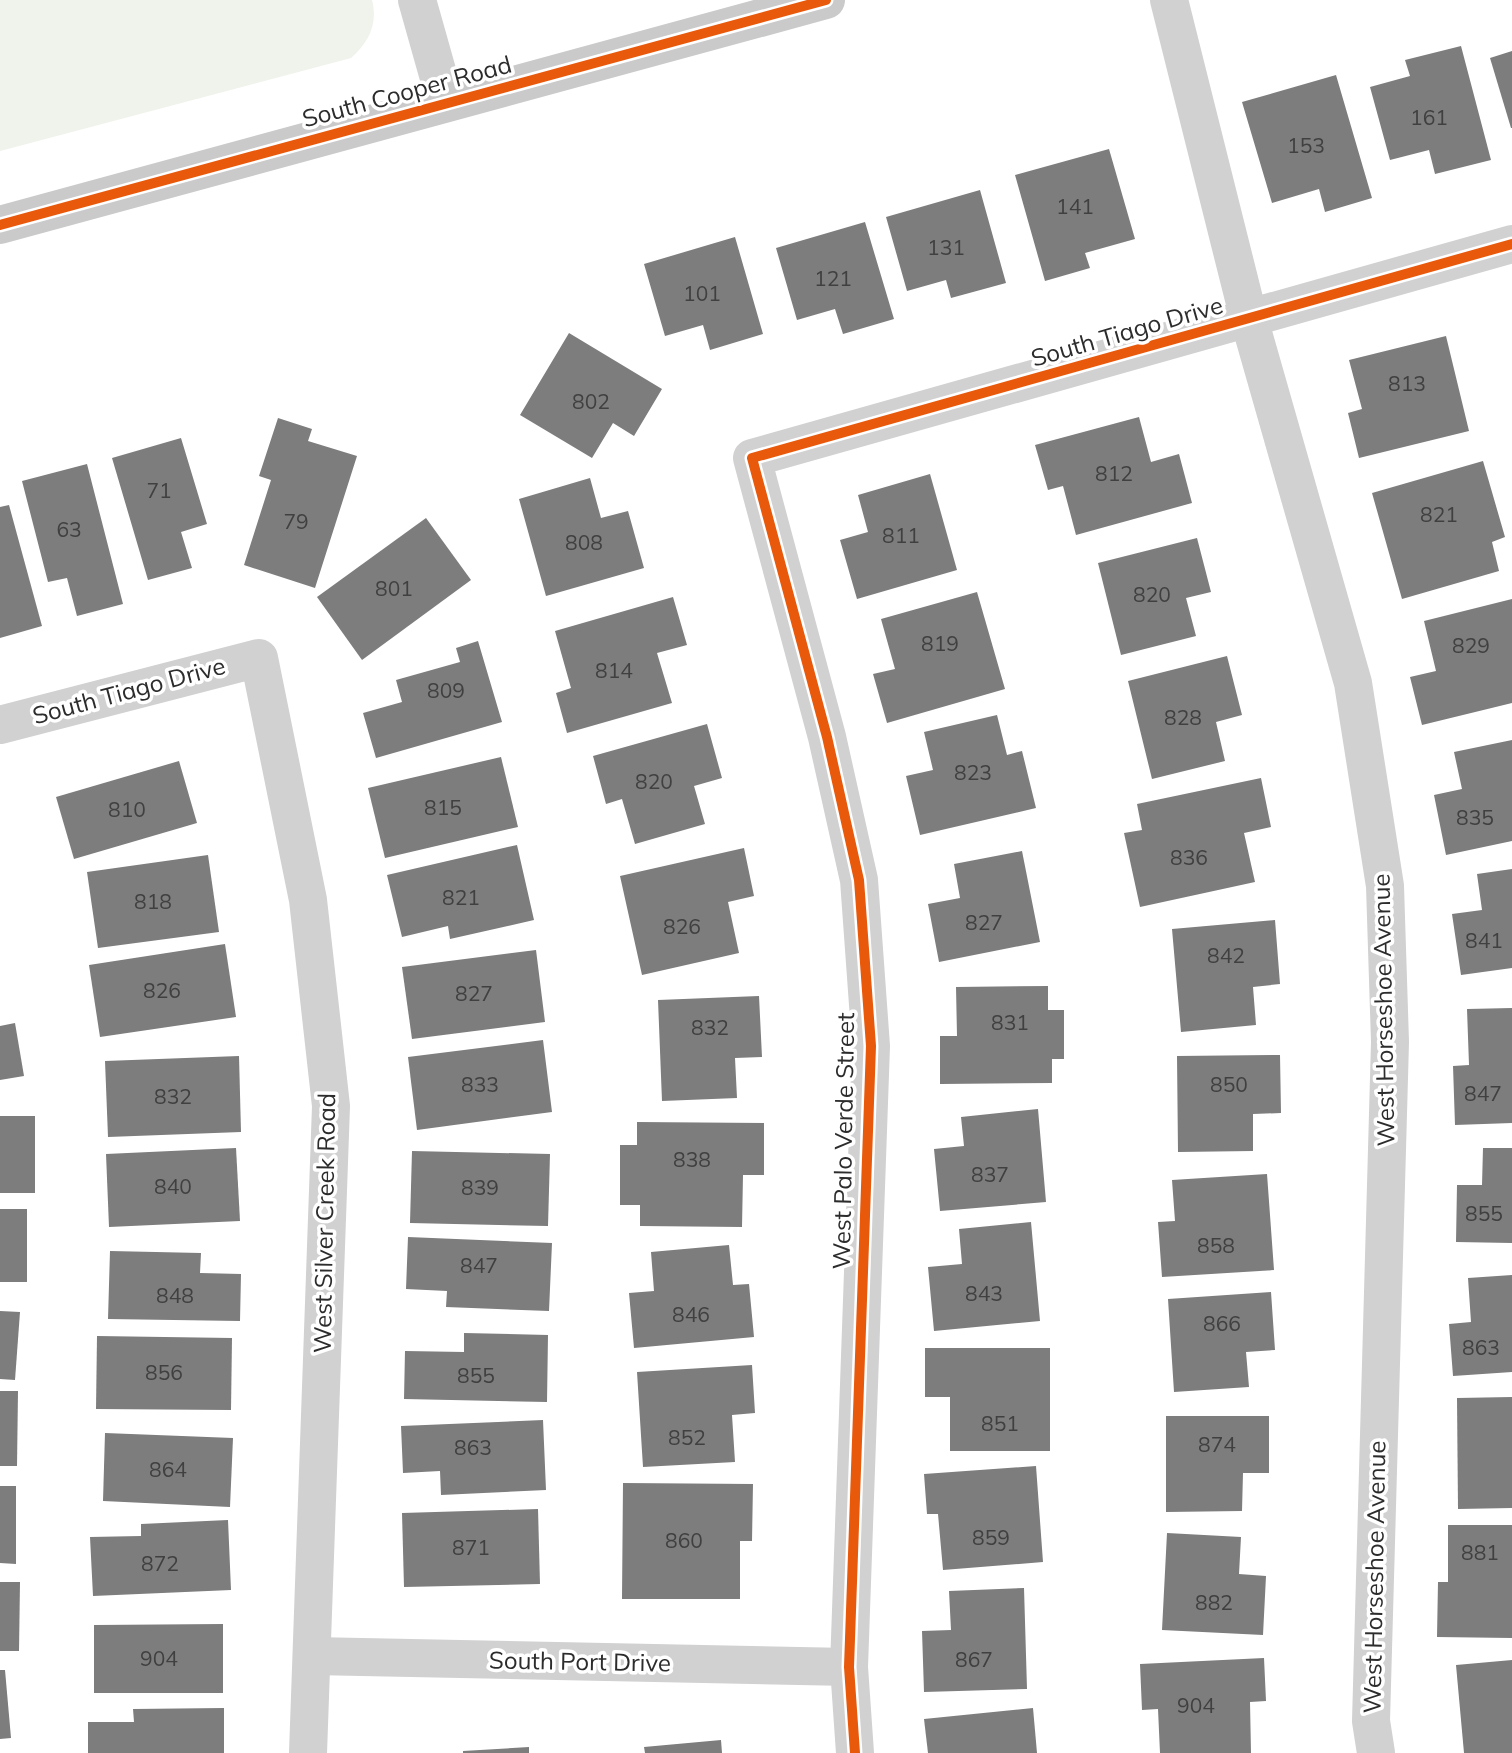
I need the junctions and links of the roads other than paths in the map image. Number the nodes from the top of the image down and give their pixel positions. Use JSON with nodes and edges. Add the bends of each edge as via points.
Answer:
{"nodes":[{"id":1,"x":417,"y":0,"type":"edge"},
{"id":2,"x":826,"y":0,"type":"edge"},
{"id":3,"x":1169,"y":0,"type":"edge"},
{"id":4,"x":446,"y":103,"type":"junction"},
{"id":5,"x":0,"y":225,"type":"edge"},
{"id":6,"x":1512,"y":244,"type":"edge"},
{"id":7,"x":1250,"y":319,"type":"junction"},
{"id":8,"x":752,"y":458,"type":"joint"},
{"id":9,"x":259,"y":657,"type":"joint"},
{"id":10,"x":0,"y":725,"type":"edge"},
{"id":11,"x":312,"y":1656,"type":"junction"},
{"id":12,"x":849,"y":1667,"type":"junction"},
{"id":13,"x":309,"y":1753,"type":"edge"},
{"id":14,"x":855,"y":1753,"type":"edge"},
{"id":15,"x":1376,"y":1753,"type":"edge"}],
"edges":[{"from":1,"to":4,"type":"street"},
{"from":2,"to":4,"type":"main road","name":"South Cooper Road"},
{"from":3,"to":7,"type":"street","name":"West Horseshoe Avenue"},
{"from":4,"to":5,"type":"main road","name":"South Cooper Road"},
{"from":6,"to":7,"type":"street","name":"South Tiago Drive"},
{"from":7,"to":8,"type":"street","name":"South Tiago Drive"},
{"from":7,"to":15,"type":"street","name":"West Horseshoe Avenue","via":[[1353,683],[1385,886],[1390,1042],[1371,1721]]},
{"from":8,"to":12,"type":"street","name":"West Palo Verde Street","via":[[827,737],[859,880],[871,1046]]},
{"from":9,"to":10,"type":"street","name":"South Tiago Drive"},
{"from":9,"to":11,"type":"street","name":"West Silver Creek Road","via":[[308,900],[331,1106]]},
{"from":11,"to":12,"type":"street","name":"South Port Drive"},
{"from":11,"to":13,"type":"street","name":"West Silver Creek Road"},
{"from":12,"to":14,"type":"street","name":"West Palo Verde Street"}]}
